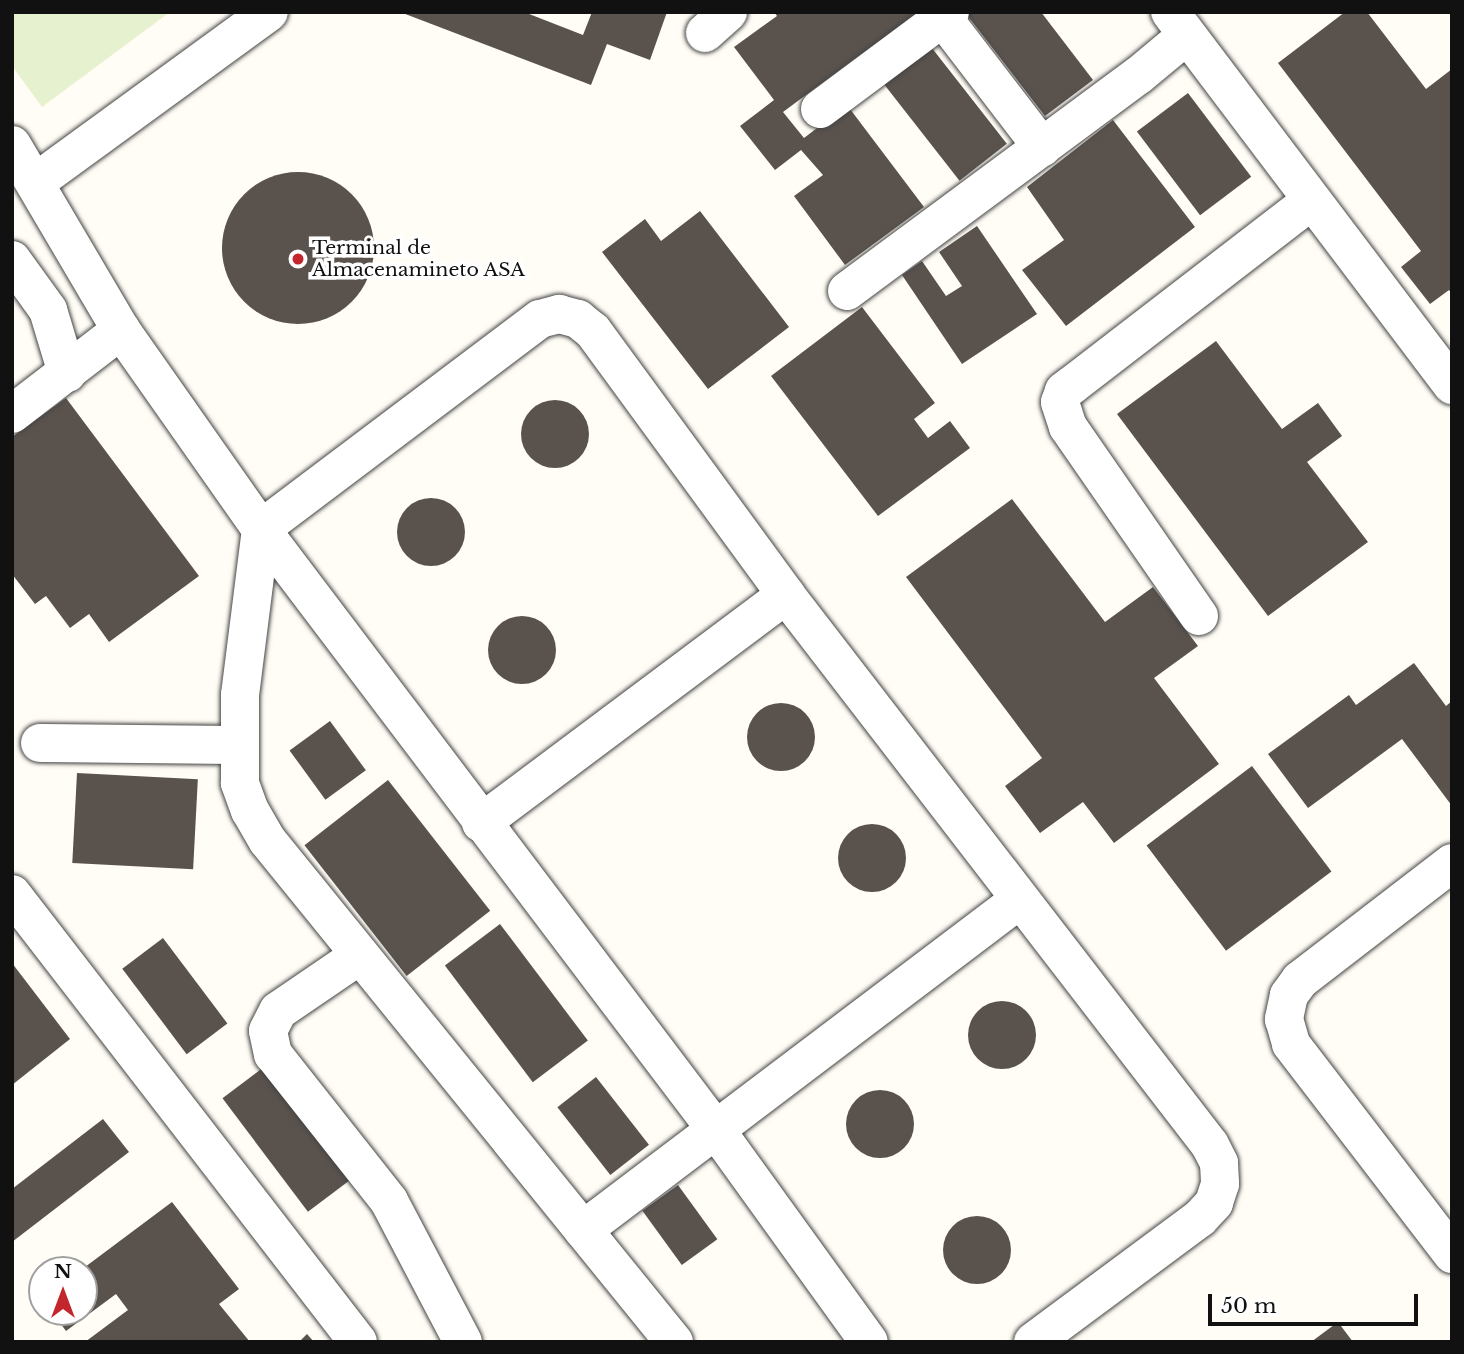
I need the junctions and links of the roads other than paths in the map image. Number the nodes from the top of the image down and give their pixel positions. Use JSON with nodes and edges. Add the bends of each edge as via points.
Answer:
{"nodes":[{"id":1,"x":269,"y":12,"type":"edge"},
{"id":2,"x":946,"y":15,"type":"edge"},
{"id":3,"x":1178,"y":24,"type":"edge"},
{"id":4,"x":820,"y":109,"type":"dead end"},
{"id":5,"x":12,"y":145,"type":"edge"},
{"id":6,"x":1042,"y":146,"type":"junction"},
{"id":7,"x":36,"y":182,"type":"junction"},
{"id":8,"x":1311,"y":201,"type":"junction"},
{"id":9,"x":12,"y":260,"type":"edge"},
{"id":10,"x":847,"y":291,"type":"dead end"},
{"id":11,"x":121,"y":330,"type":"junction"},
{"id":12,"x":67,"y":373,"type":"junction"},
{"id":13,"x":1452,"y":385,"type":"edge"},
{"id":14,"x":12,"y":414,"type":"edge"},
{"id":15,"x":261,"y":528,"type":"junction"},
{"id":16,"x":786,"y":595,"type":"junction"},
{"id":17,"x":1199,"y":615,"type":"dead end"},
{"id":18,"x":40,"y":743,"type":"dead end"},
{"id":19,"x":238,"y":745,"type":"junction"},
{"id":20,"x":481,"y":822,"type":"junction"},
{"id":21,"x":1452,"y":863,"type":"edge"},
{"id":22,"x":12,"y":894,"type":"edge"},
{"id":23,"x":1019,"y":900,"type":"junction"},
{"id":24,"x":360,"y":955,"type":"junction"},
{"id":25,"x":716,"y":1130,"type":"junction"},
{"id":26,"x":583,"y":1230,"type":"junction"},
{"id":27,"x":1452,"y":1254,"type":"edge"},
{"id":28,"x":358,"y":1342,"type":"edge"},
{"id":29,"x":463,"y":1342,"type":"edge"},
{"id":30,"x":674,"y":1342,"type":"edge"},
{"id":31,"x":869,"y":1342,"type":"edge"},
{"id":32,"x":1033,"y":1342,"type":"edge"}],
"edges":[{"from":1,"to":7,"type":"street"},
{"from":2,"to":4,"type":"street"},
{"from":2,"to":6,"type":"street"},
{"from":3,"to":6,"type":"street"},
{"from":3,"to":8,"type":"street"},
{"from":5,"to":7,"type":"street"},
{"from":6,"to":10,"type":"street"},
{"from":7,"to":11,"type":"street"},
{"from":8,"to":13,"type":"street"},
{"from":8,"to":17,"type":"street","via":[[1064,391],[1060,402],[1068,427]]},
{"from":9,"to":12,"type":"street","via":[[48,310]]},
{"from":11,"to":12,"type":"street"},
{"from":11,"to":15,"type":"street"},
{"from":12,"to":14,"type":"street"},
{"from":15,"to":16,"type":"street","via":[[540,319],[559,314],[578,319],[593,331]]},
{"from":15,"to":19,"type":"street"},
{"from":15,"to":20,"type":"street"},
{"from":16,"to":20,"type":"street"},
{"from":16,"to":23,"type":"street"},
{"from":18,"to":19,"type":"street"},
{"from":19,"to":24,"type":"street","via":[[240,783],[250,811],[267,840]]},
{"from":20,"to":25,"type":"street"},
{"from":21,"to":27,"type":"street","via":[[1300,980],[1289,995],[1284,1019],[1291,1044]]},
{"from":22,"to":28,"type":"street"},
{"from":23,"to":25,"type":"street"},
{"from":23,"to":32,"type":"street","via":[[1210,1145],[1219,1163],[1220,1184],[1214,1203],[1200,1218]]},
{"from":24,"to":26,"type":"street"},
{"from":24,"to":29,"type":"street","via":[[278,1011],[268,1031],[273,1054],[389,1201]]},
{"from":25,"to":26,"type":"street"},
{"from":25,"to":31,"type":"street"},
{"from":26,"to":30,"type":"street"}]}
